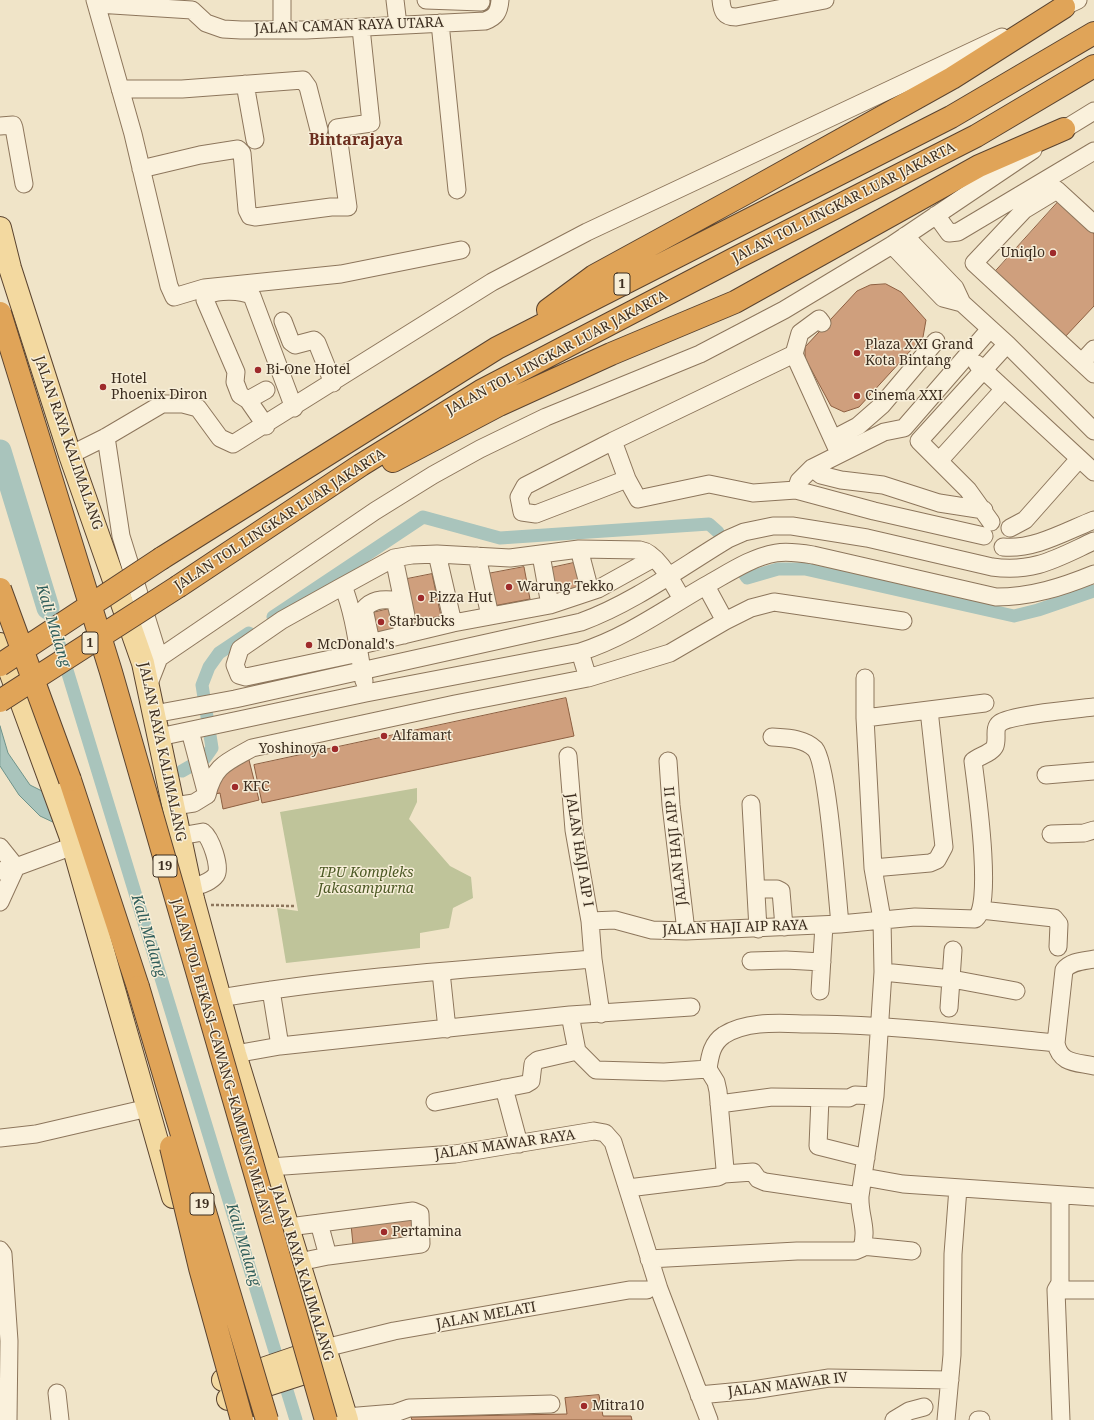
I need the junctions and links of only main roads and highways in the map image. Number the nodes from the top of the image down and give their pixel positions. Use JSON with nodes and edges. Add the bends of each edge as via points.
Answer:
{"nodes":[{"id":1,"x":1071,"y":4,"type":"edge"},
{"id":2,"x":1094,"y":33,"type":"edge"},
{"id":3,"x":1094,"y":66,"type":"edge"},
{"id":4,"x":1064,"y":129,"type":"road end"},
{"id":5,"x":0,"y":228,"type":"edge"},
{"id":6,"x":0,"y":313,"type":"edge"},
{"id":7,"x":497,"y":348,"type":"junction"},
{"id":8,"x":268,"y":527,"type":"junction"},
{"id":9,"x":0,"y":589,"type":"edge"},
{"id":10,"x":0,"y":644,"type":"edge"},
{"id":11,"x":0,"y":665,"type":"edge"},
{"id":12,"x":0,"y":700,"type":"edge"},
{"id":13,"x":138,"y":987,"type":"junction"},
{"id":14,"x":323,"y":1357,"type":"junction"},
{"id":15,"x":226,"y":1389,"type":"junction"},
{"id":16,"x":340,"y":1419,"type":"edge"},
{"id":17,"x":233,"y":1420,"type":"edge"},
{"id":18,"x":242,"y":1420,"type":"edge"},
{"id":19,"x":267,"y":1420,"type":"edge"}],
"edges":[{"from":1,"to":7,"type":"highway","via":[[945,82],[594,276]]},
{"from":2,"to":7,"type":"highway","name":"JALAN TOL LINGKAR LUAR JAKARTA","number":"1","via":[[951,117]]},
{"from":3,"to":8,"type":"highway","name":"JALAN TOL LINGKAR LUAR JAKARTA","number":"1","via":[[976,136],[481,391]]},
{"from":4,"to":8,"type":"highway","via":[[979,166],[735,302],[499,405]]},
{"from":5,"to":14,"type":"main road","name":"JALAN RAYA KALIMALANG","via":[[10,268],[70,455],[135,639],[148,686],[193,896],[235,1054],[299,1262]]},
{"from":6,"to":16,"type":"highway","name":"JALAN TOL BEKASI–CAWANG–KAMPUNG MELAYU","number":"19","bridge":true},
{"from":7,"to":11,"type":"highway","name":"JALAN TOL LINGKAR LUAR JAKARTA","number":"1","bridge":true,"via":[[162,558]]},
{"from":8,"to":12,"type":"highway","name":"JALAN TOL LINGKAR LUAR JAKARTA","number":"1","bridge":true},
{"from":9,"to":13,"type":"highway","number":"19","bridge":true,"via":[[70,780]]},
{"from":10,"to":15,"type":"main road","via":[[72,840]]},
{"from":13,"to":18,"type":"highway","bridge":true,"via":[[166,1126],[200,1268]]},
{"from":13,"to":19,"type":"highway","number":"19","bridge":true},
{"from":14,"to":15,"type":"main road","bridge":true},
{"from":14,"to":16,"type":"main road","name":"JALAN RAYA KALIMALANG"},
{"from":15,"to":17,"type":"main road"}]}
